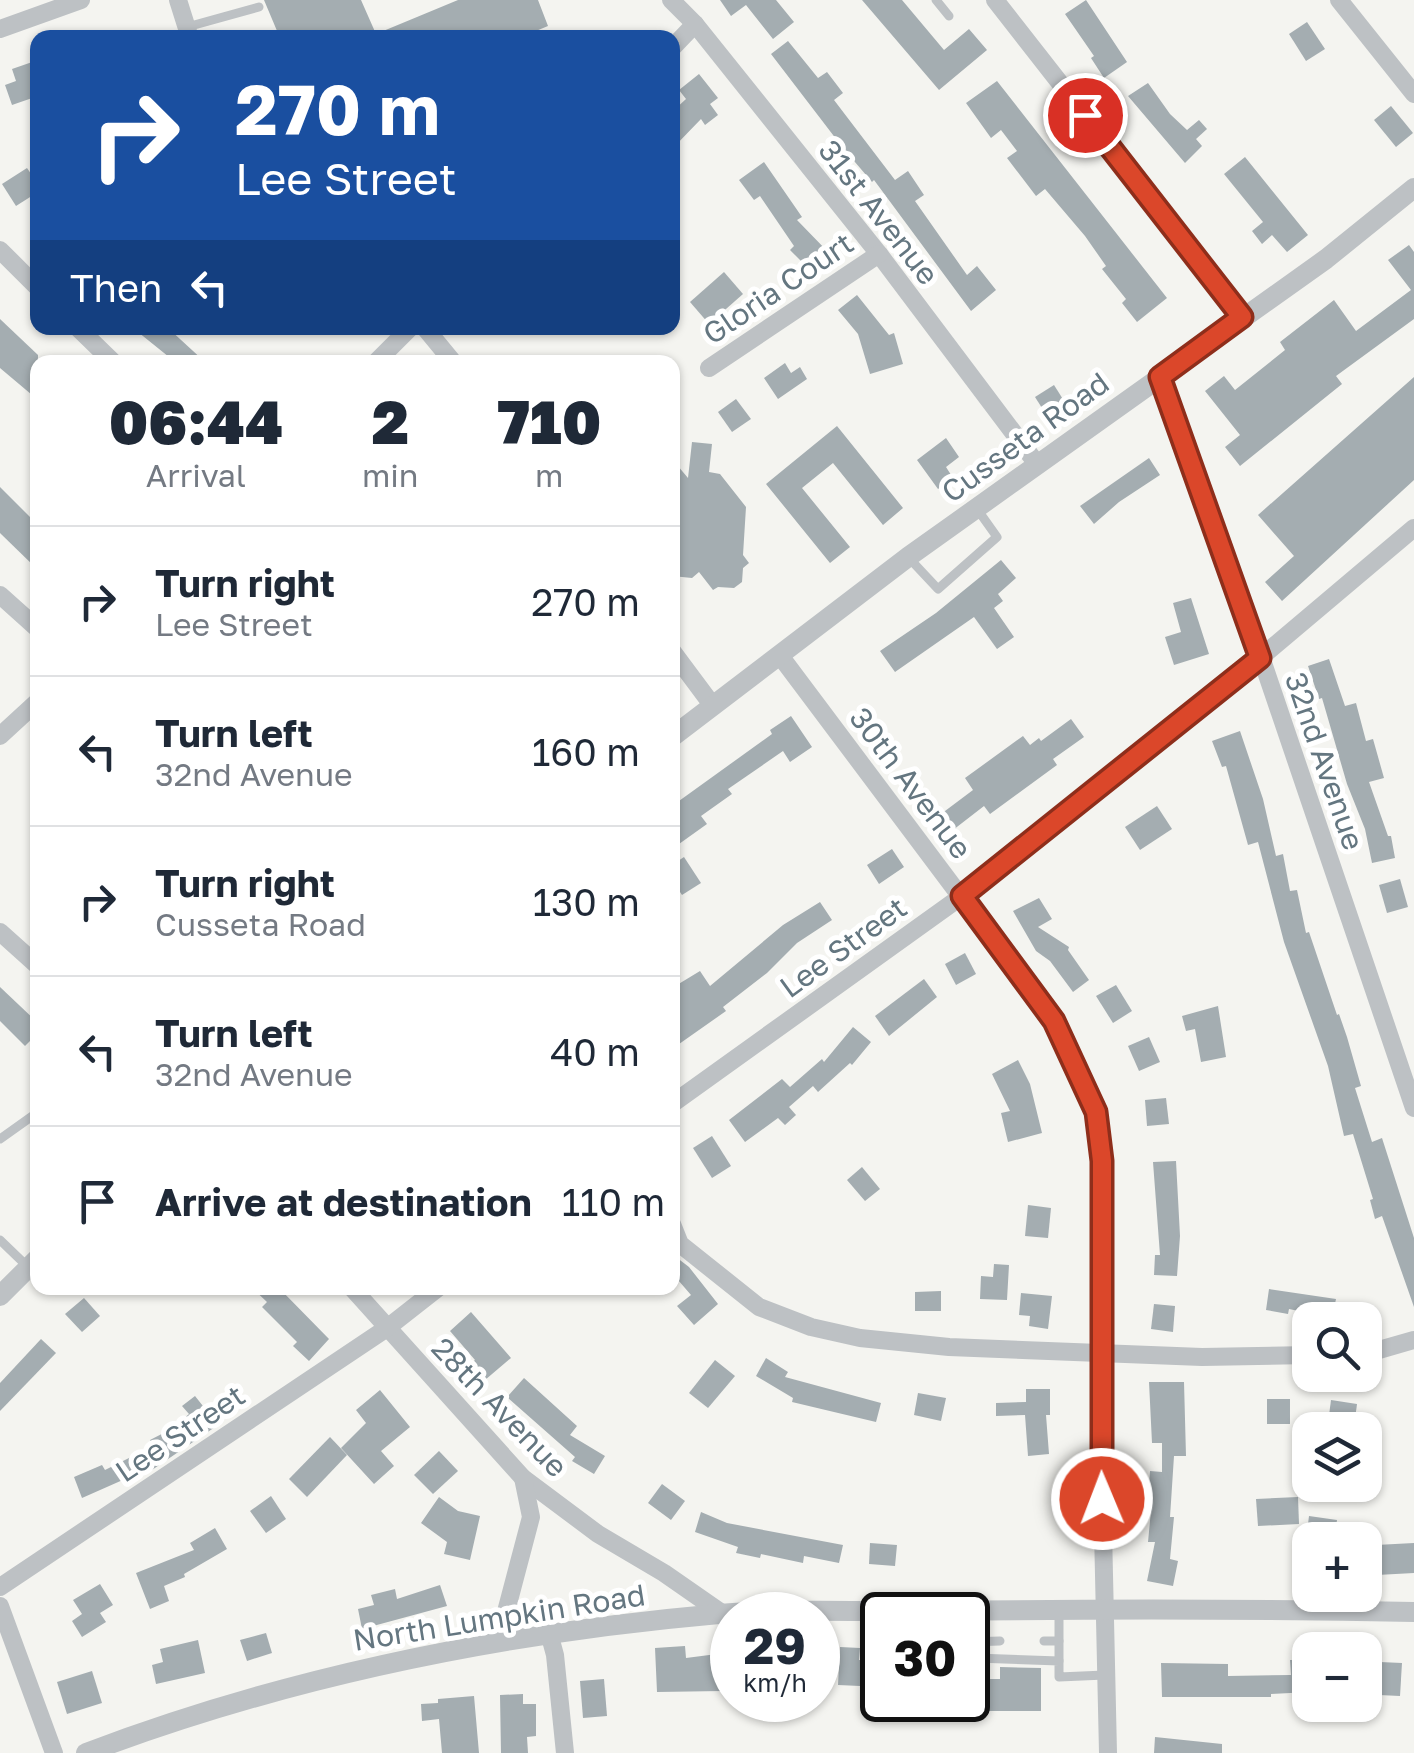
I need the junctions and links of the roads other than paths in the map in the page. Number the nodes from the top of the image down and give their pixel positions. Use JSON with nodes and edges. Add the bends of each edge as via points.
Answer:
{"nodes":[{"id":1,"x":81,"y":0,"type":"edge"},
{"id":2,"x":178,"y":0,"type":"edge"},
{"id":3,"x":672,"y":0,"type":"edge"},
{"id":4,"x":995,"y":0,"type":"edge"},
{"id":5,"x":1339,"y":0,"type":"edge"},
{"id":6,"x":938,"y":1,"type":"edge"},
{"id":7,"x":258,"y":6,"type":"dead end"},
{"id":8,"x":949,"y":16,"type":"dead end"},
{"id":9,"x":695,"y":24,"type":"junction"},
{"id":10,"x":0,"y":28,"type":"edge"},
{"id":11,"x":188,"y":30,"type":"edge"},
{"id":12,"x":194,"y":30,"type":"edge"},
{"id":13,"x":680,"y":40,"type":"edge"},
{"id":14,"x":1414,"y":94,"type":"edge"},
{"id":15,"x":1414,"y":188,"type":"edge"},
{"id":16,"x":0,"y":250,"type":"edge"},
{"id":17,"x":879,"y":254,"type":"junction"},
{"id":18,"x":30,"y":280,"type":"edge"},
{"id":19,"x":1242,"y":317,"type":"junction"},
{"id":20,"x":85,"y":335,"type":"edge"},
{"id":21,"x":403,"y":335,"type":"edge"},
{"id":22,"x":431,"y":335,"type":"edge"},
{"id":23,"x":106,"y":355,"type":"edge"},
{"id":24,"x":383,"y":355,"type":"edge"},
{"id":25,"x":447,"y":355,"type":"edge"},
{"id":26,"x":708,"y":368,"type":"dead end"},
{"id":27,"x":1160,"y":377,"type":"junction"},
{"id":28,"x":1037,"y":464,"type":"junction"},
{"id":29,"x":977,"y":509,"type":"junction"},
{"id":30,"x":1414,"y":528,"type":"edge"},
{"id":31,"x":908,"y":558,"type":"junction"},
{"id":32,"x":0,"y":595,"type":"edge"},
{"id":33,"x":30,"y":622,"type":"edge"},
{"id":34,"x":781,"y":657,"type":"junction"},
{"id":35,"x":1260,"y":658,"type":"junction"},
{"id":36,"x":680,"y":662,"type":"edge"},
{"id":37,"x":713,"y":706,"type":"junction"},
{"id":38,"x":30,"y":708,"type":"edge"},
{"id":39,"x":680,"y":731,"type":"edge"},
{"id":40,"x":0,"y":736,"type":"edge"},
{"id":41,"x":962,"y":896,"type":"junction"},
{"id":42,"x":0,"y":932,"type":"edge"},
{"id":43,"x":30,"y":959,"type":"edge"},
{"id":44,"x":680,"y":1098,"type":"edge"},
{"id":45,"x":1414,"y":1108,"type":"edge"},
{"id":46,"x":30,"y":1118,"type":"edge"},
{"id":47,"x":0,"y":1139,"type":"edge"},
{"id":48,"x":0,"y":1240,"type":"edge"},
{"id":49,"x":680,"y":1244,"type":"edge"},
{"id":50,"x":30,"y":1260,"type":"edge"},
{"id":51,"x":30,"y":1265,"type":"edge"},
{"id":52,"x":358,"y":1295,"type":"edge"},
{"id":53,"x":429,"y":1295,"type":"edge"},
{"id":54,"x":0,"y":1296,"type":"edge"},
{"id":55,"x":387,"y":1328,"type":"junction"},
{"id":56,"x":1414,"y":1340,"type":"edge"},
{"id":57,"x":1382,"y":1349,"type":"edge"},
{"id":58,"x":1100,"y":1352,"type":"junction"},
{"id":59,"x":1292,"y":1355,"type":"edge"},
{"id":60,"x":523,"y":1478,"type":"junction"},
{"id":61,"x":0,"y":1588,"type":"edge"},
{"id":62,"x":710,"y":1605,"type":"edge"},
{"id":63,"x":0,"y":1606,"type":"edge"},
{"id":64,"x":1103,"y":1609,"type":"junction"},
{"id":65,"x":990,"y":1610,"type":"edge"},
{"id":66,"x":1059,"y":1610,"type":"junction"},
{"id":67,"x":1414,"y":1612,"type":"edge"},
{"id":68,"x":710,"y":1615,"type":"edge"},
{"id":69,"x":549,"y":1633,"type":"junction"},
{"id":70,"x":990,"y":1641,"type":"edge"},
{"id":71,"x":1000,"y":1641,"type":"dead end"},
{"id":72,"x":1044,"y":1641,"type":"dead end"},
{"id":73,"x":1059,"y":1641,"type":"junction"},
{"id":74,"x":498,"y":1642,"type":"junction"},
{"id":75,"x":990,"y":1659,"type":"edge"},
{"id":76,"x":1059,"y":1661,"type":"junction"},
{"id":77,"x":1106,"y":1674,"type":"junction"},
{"id":78,"x":54,"y":1753,"type":"edge"},
{"id":79,"x":86,"y":1753,"type":"edge"},
{"id":80,"x":565,"y":1753,"type":"edge"},
{"id":81,"x":1108,"y":1753,"type":"edge"}],
"edges":[{"from":1,"to":10,"type":"street"},
{"from":2,"to":11,"type":"street"},
{"from":3,"to":9,"type":"street","name":"31st Avenue"},
{"from":4,"to":19,"type":"street"},
{"from":5,"to":14,"type":"street"},
{"from":6,"to":8,"type":"lane"},
{"from":7,"to":12,"type":"lane"},
{"from":9,"to":13,"type":"street"},
{"from":9,"to":17,"type":"street","name":"31st Avenue"},
{"from":15,"to":19,"type":"street","name":"Cusseta Road"},
{"from":16,"to":18,"type":"street"},
{"from":17,"to":26,"type":"street","name":"Gloria Court"},
{"from":17,"to":28,"type":"street","name":"31st Avenue"},
{"from":19,"to":27,"type":"street","name":"Cusseta Road"},
{"from":20,"to":23,"type":"street"},
{"from":21,"to":24,"type":"street"},
{"from":22,"to":25,"type":"street"},
{"from":27,"to":28,"type":"street","name":"Cusseta Road"},
{"from":27,"to":35,"type":"street","name":"32nd Avenue"},
{"from":28,"to":29,"type":"street","name":"Cusseta Road"},
{"from":29,"to":31,"type":"street","name":"Cusseta Road"},
{"from":29,"to":31,"type":"lane","via":[[997,537],[938,589]]},
{"from":30,"to":35,"type":"street","name":"Lee Street"},
{"from":31,"to":34,"type":"street","name":"Cusseta Road"},
{"from":32,"to":33,"type":"street"},
{"from":34,"to":37,"type":"street","name":"Cusseta Road"},
{"from":34,"to":41,"type":"street","name":"30th Avenue"},
{"from":35,"to":41,"type":"street","name":"Lee Street"},
{"from":35,"to":45,"type":"street","name":"32nd Avenue"},
{"from":36,"to":37,"type":"street"},
{"from":37,"to":39,"type":"street","name":"Cusseta Road"},
{"from":38,"to":40,"type":"street"},
{"from":41,"to":44,"type":"street","name":"Lee Street"},
{"from":41,"to":58,"type":"street","name":"30th Avenue","via":[[1054,1021],[1096,1112],[1102,1161]]},
{"from":42,"to":43,"type":"street"},
{"from":46,"to":47,"type":"lane"},
{"from":48,"to":50,"type":"lane"},
{"from":49,"to":58,"type":"street","via":[[759,1307],[811,1327],[949,1347]]},
{"from":51,"to":54,"type":"street"},
{"from":52,"to":55,"type":"street","name":"28th Avenue"},
{"from":53,"to":55,"type":"street","name":"Lee Street"},
{"from":55,"to":60,"type":"street","name":"28th Avenue"},
{"from":55,"to":61,"type":"street","name":"Lee Street"},
{"from":56,"to":57,"type":"street"},
{"from":58,"to":59,"type":"street"},
{"from":58,"to":64,"type":"street","name":"30th Avenue"},
{"from":60,"to":62,"type":"street","name":"28th Avenue"},
{"from":60,"to":74,"type":"street","via":[[531,1517]]},
{"from":63,"to":78,"type":"street"},
{"from":64,"to":66,"type":"street","name":"North Lumpkin Road"},
{"from":64,"to":67,"type":"street","name":"North Lumpkin Road"},
{"from":64,"to":77,"type":"street","name":"30th Avenue"},
{"from":65,"to":66,"type":"street","name":"North Lumpkin Road"},
{"from":66,"to":73,"type":"lane"},
{"from":68,"to":69,"type":"street","name":"North Lumpkin Road"},
{"from":69,"to":74,"type":"street","name":"North Lumpkin Road"},
{"from":69,"to":80,"type":"street"},
{"from":70,"to":71,"type":"lane"},
{"from":72,"to":73,"type":"lane"},
{"from":73,"to":76,"type":"lane"},
{"from":74,"to":79,"type":"street","name":"North Lumpkin Road","via":[[310,1680]]},
{"from":75,"to":76,"type":"lane"},
{"from":76,"to":77,"type":"lane","via":[[1060,1677]]},
{"from":77,"to":81,"type":"street","name":"30th Avenue"}]}
